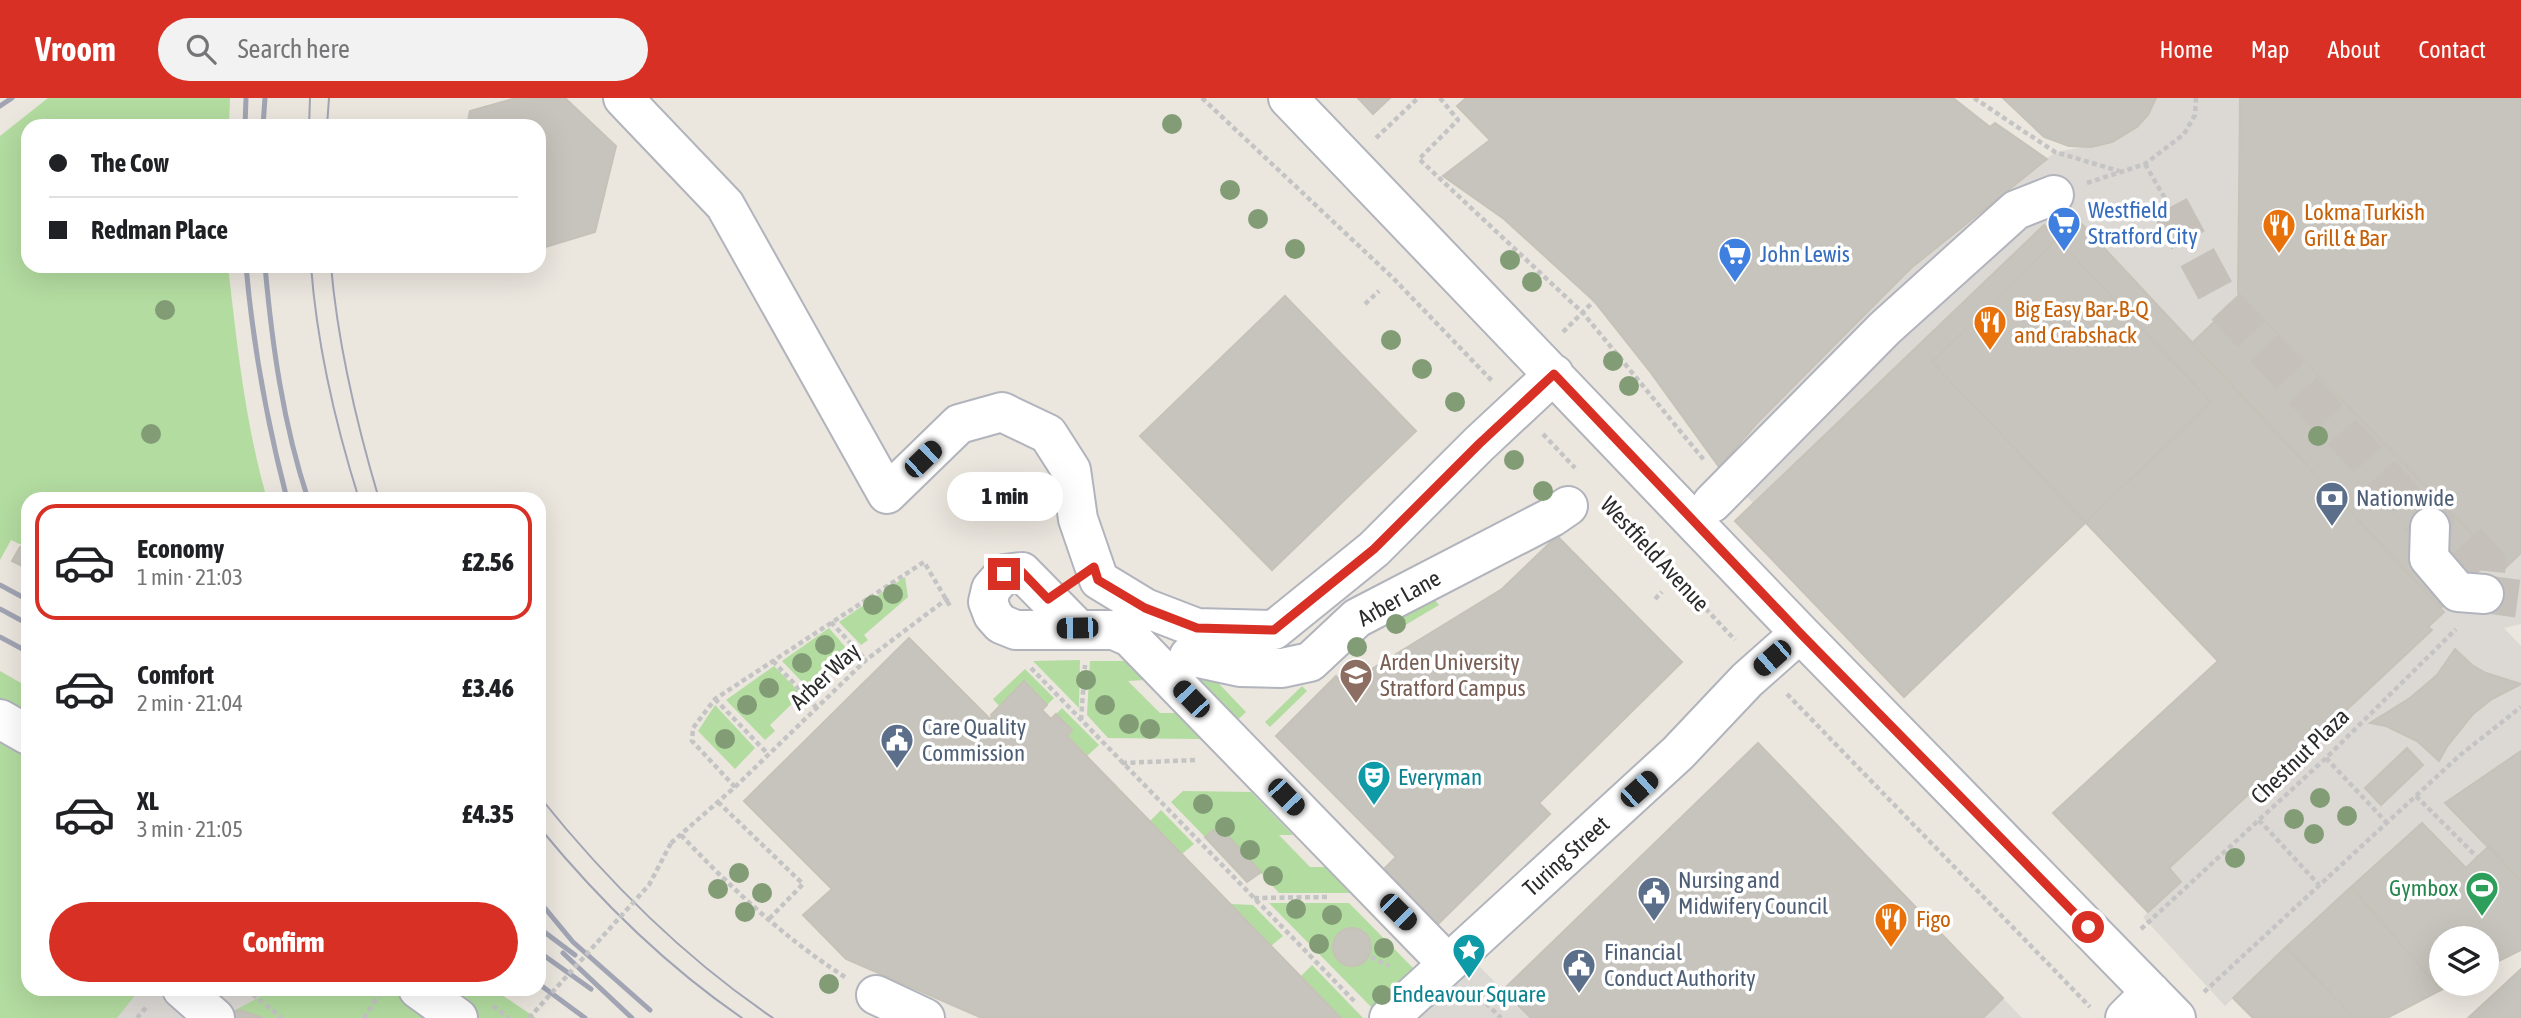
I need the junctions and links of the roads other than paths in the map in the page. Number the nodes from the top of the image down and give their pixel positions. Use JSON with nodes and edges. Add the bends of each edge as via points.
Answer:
{"nodes":[{"id":1,"x":623,"y":98,"type":"edge"},
{"id":2,"x":1288,"y":98,"type":"edge"},
{"id":3,"x":2054,"y":195,"type":"road end"},
{"id":4,"x":1554,"y":374,"type":"junction"},
{"id":5,"x":1710,"y":484,"type":"road end"},
{"id":6,"x":1584,"y":494,"type":"road end"},
{"id":7,"x":2430,"y":527,"type":"dead end"},
{"id":8,"x":1094,"y":567,"type":"junction"},
{"id":9,"x":2484,"y":594,"type":"road end"},
{"id":10,"x":1048,"y":599,"type":"junction"},
{"id":11,"x":1800,"y":633,"type":"junction"},
{"id":12,"x":1081,"y":644,"type":"junction"},
{"id":13,"x":1189,"y":656,"type":"dead end"},
{"id":14,"x":0,"y":719,"type":"edge"},
{"id":15,"x":21,"y":731,"type":"edge"},
{"id":16,"x":1447,"y":963,"type":"junction"},
{"id":17,"x":887,"y":988,"type":"road end"},
{"id":18,"x":190,"y":996,"type":"edge"},
{"id":19,"x":428,"y":996,"type":"edge"},
{"id":20,"x":2148,"y":1008,"type":"edge"},
{"id":21,"x":1375,"y":1013,"type":"edge"},
{"id":22,"x":215,"y":1018,"type":"edge"},
{"id":23,"x":458,"y":1018,"type":"edge"},
{"id":24,"x":925,"y":1018,"type":"edge"}],
"edges":[{"from":1,"to":8,"type":"street","via":[[725,205],[887,494],[959,424],[1002,412],[1048,434],[1071,470],[1078,519]]},
{"from":2,"to":4,"type":"street"},
{"from":3,"to":5,"type":"street","via":[[2016,210]]},
{"from":4,"to":8,"type":"street","via":[[1374,549],[1274,630],[1197,628],[1145,608],[1098,580]]},
{"from":4,"to":11,"type":"street"},
{"from":6,"to":13,"type":"street","name":"Arber Lane","via":[[1552,517],[1357,618],[1310,663],[1240,667]]},
{"from":7,"to":9,"type":"street","via":[[2429,558],[2458,592]]},
{"from":8,"to":10,"type":"street"},
{"from":10,"to":12,"type":"street"},
{"from":10,"to":12,"type":"street","via":[[1022,572],[1004,574],[991,589],[988,602],[1000,624]]},
{"from":11,"to":16,"type":"street","name":"Turing Street","via":[[1678,753]]},
{"from":11,"to":20,"type":"street"},
{"from":12,"to":16,"type":"street","via":[[1114,630],[1130,637]]},
{"from":14,"to":15,"type":"street"},
{"from":16,"to":21,"type":"street","name":"Turing Street"},
{"from":17,"to":24,"type":"street"},
{"from":18,"to":22,"type":"street"},
{"from":19,"to":23,"type":"street"}]}
